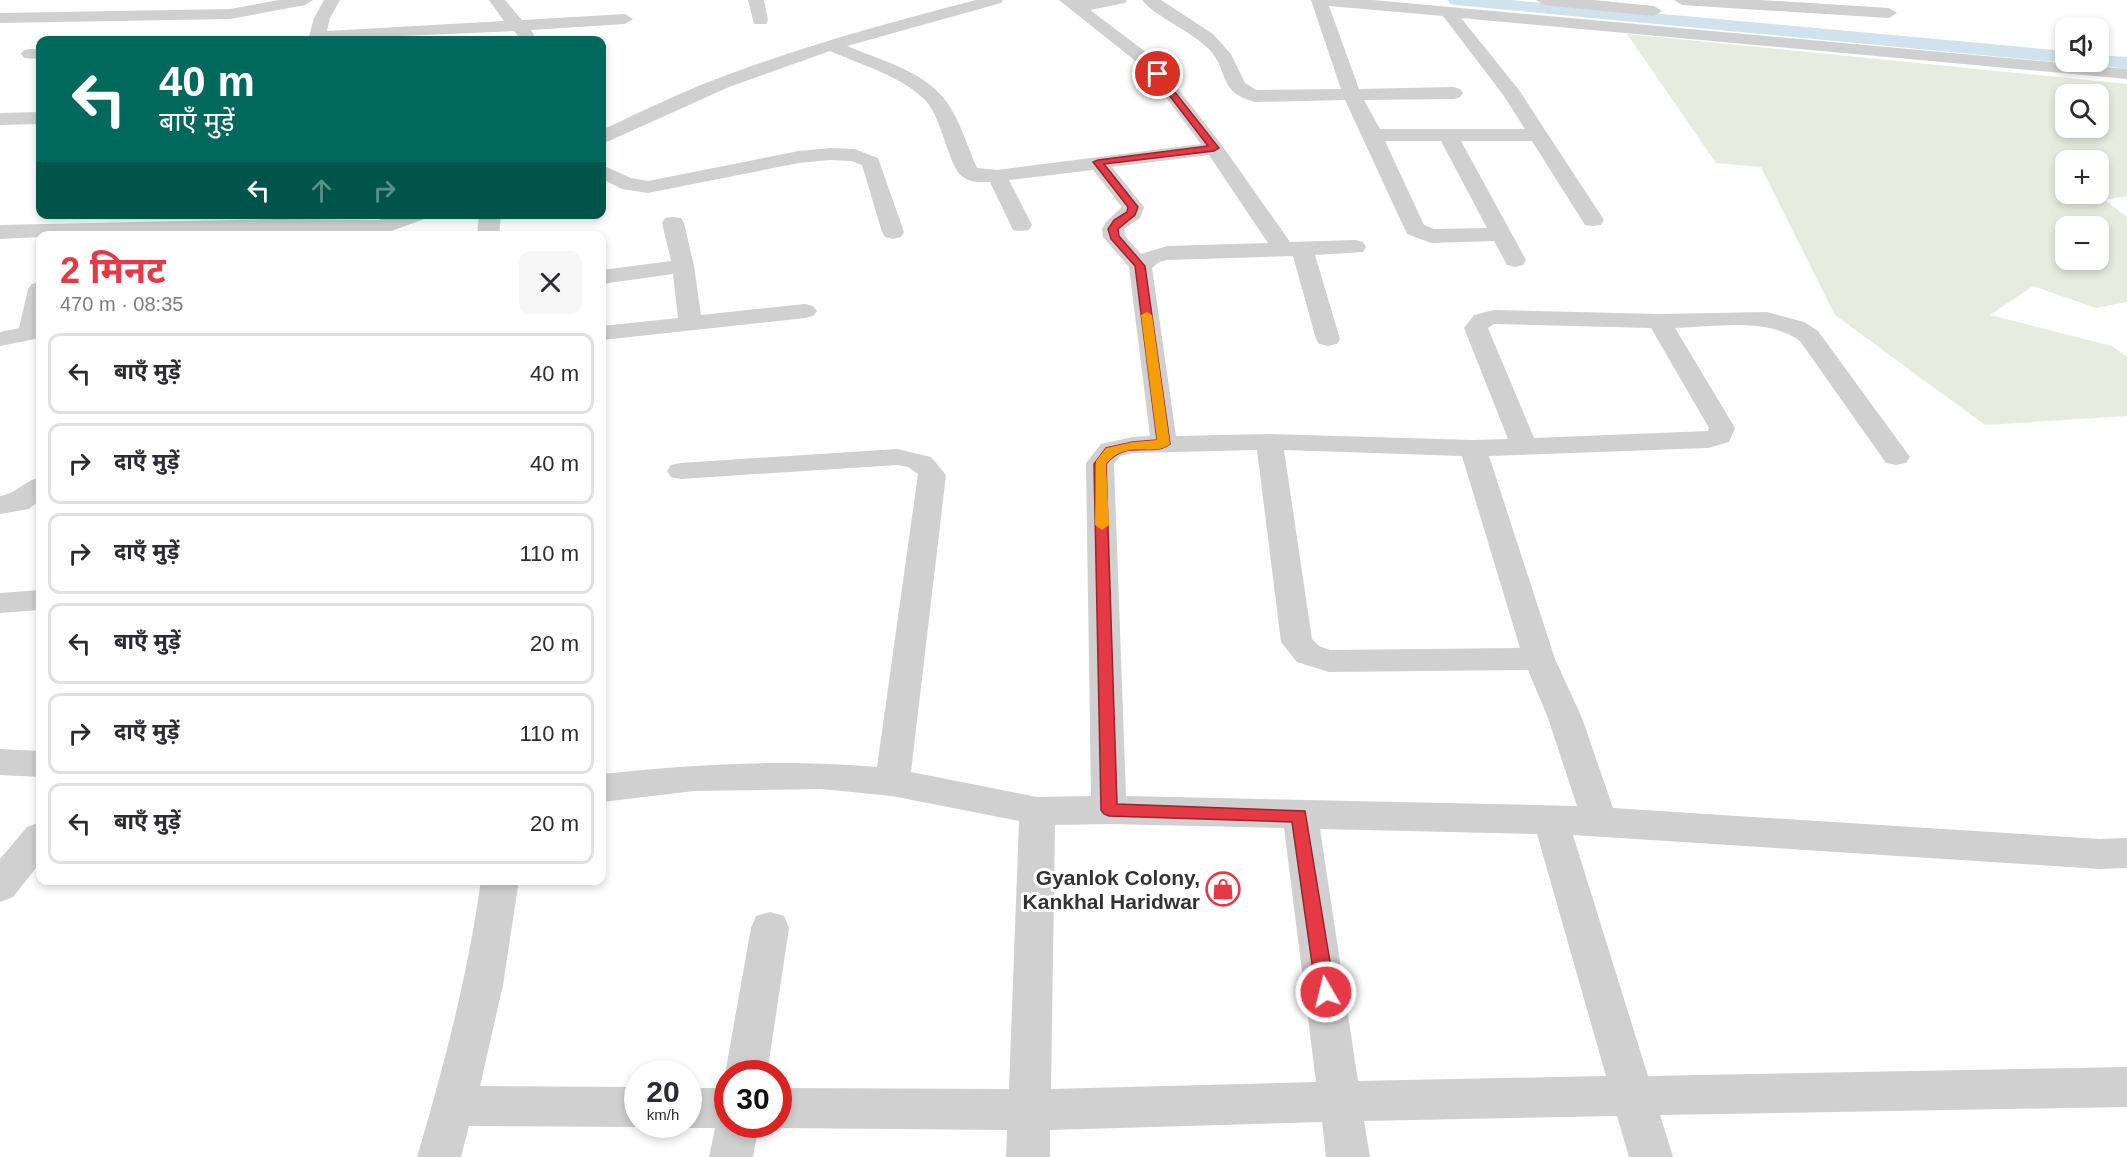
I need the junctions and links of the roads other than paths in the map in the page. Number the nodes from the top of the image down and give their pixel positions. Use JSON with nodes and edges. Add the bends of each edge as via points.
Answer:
{"nodes":[{"id":1,"x":305,"y":0,"type":"edge"},
{"id":2,"x":332,"y":0,"type":"edge"},
{"id":3,"x":497,"y":0,"type":"edge"},
{"id":4,"x":756,"y":0,"type":"edge"},
{"id":5,"x":995,"y":0,"type":"edge"},
{"id":6,"x":1119,"y":0,"type":"edge"},
{"id":7,"x":1150,"y":0,"type":"edge"},
{"id":8,"x":1319,"y":0,"type":"edge"},
{"id":9,"x":1544,"y":0,"type":"edge"},
{"id":10,"x":1682,"y":0,"type":"edge"},
{"id":11,"x":1561,"y":1,"type":"edge"},
{"id":12,"x":1072,"y":4,"type":"edge"},
{"id":13,"x":1820,"y":4,"type":"edge"},
{"id":14,"x":140,"y":10,"type":"edge"},
{"id":15,"x":1448,"y":12,"type":"junction"},
{"id":16,"x":1889,"y":13,"type":"dead end"},
{"id":17,"x":0,"y":18,"type":"edge"},
{"id":18,"x":21,"y":18,"type":"junction"},
{"id":19,"x":625,"y":19,"type":"dead end"},
{"id":20,"x":760,"y":20,"type":"dead end"},
{"id":21,"x":1769,"y":22,"type":"dead end"},
{"id":22,"x":0,"y":32,"type":"edge"},
{"id":23,"x":120,"y":34,"type":"dead end"},
{"id":24,"x":525,"y":34,"type":"edge"},
{"id":25,"x":317,"y":36,"type":"edge"},
{"id":26,"x":431,"y":36,"type":"edge"},
{"id":27,"x":830,"y":45,"type":"junction"},
{"id":28,"x":2127,"y":74,"type":"edge"},
{"id":29,"x":1454,"y":93,"type":"dead end"},
{"id":30,"x":1352,"y":95,"type":"junction"},
{"id":31,"x":36,"y":118,"type":"edge"},
{"id":32,"x":0,"y":119,"type":"edge"},
{"id":33,"x":606,"y":135,"type":"edge"},
{"id":34,"x":1373,"y":135,"type":"junction"},
{"id":35,"x":1448,"y":135,"type":"junction"},
{"id":36,"x":1540,"y":135,"type":"junction"},
{"id":37,"x":1214,"y":148,"type":"junction"},
{"id":38,"x":1098,"y":162,"type":"junction"},
{"id":39,"x":606,"y":173,"type":"edge"},
{"id":40,"x":997,"y":176,"type":"junction"},
{"id":41,"x":403,"y":219,"type":"edge"},
{"id":42,"x":1593,"y":220,"type":"dead end"},
{"id":43,"x":673,"y":223,"type":"dead end"},
{"id":44,"x":217,"y":225,"type":"edge"},
{"id":45,"x":1021,"y":225,"type":"dead end"},
{"id":46,"x":86,"y":227,"type":"edge"},
{"id":47,"x":382,"y":227,"type":"junction"},
{"id":48,"x":372,"y":231,"type":"edge"},
{"id":49,"x":0,"y":232,"type":"edge"},
{"id":50,"x":893,"y":232,"type":"dead end"},
{"id":51,"x":1502,"y":234,"type":"junction"},
{"id":52,"x":1355,"y":247,"type":"dead end"},
{"id":53,"x":1293,"y":250,"type":"junction"},
{"id":54,"x":1515,"y":260,"type":"dead end"},
{"id":55,"x":683,"y":266,"type":"junction"},
{"id":56,"x":1140,"y":266,"type":"junction"},
{"id":57,"x":606,"y":276,"type":"edge"},
{"id":58,"x":36,"y":303,"type":"edge"},
{"id":59,"x":805,"y":310,"type":"dead end"},
{"id":60,"x":1659,"y":321,"type":"junction"},
{"id":61,"x":690,"y":322,"type":"junction"},
{"id":62,"x":35,"y":332,"type":"edge"},
{"id":63,"x":606,"y":332,"type":"edge"},
{"id":64,"x":0,"y":339,"type":"edge"},
{"id":65,"x":1328,"y":339,"type":"dead end"},
{"id":66,"x":1269,"y":442,"type":"junction"},
{"id":67,"x":1164,"y":444,"type":"junction"},
{"id":68,"x":1524,"y":445,"type":"junction"},
{"id":69,"x":1473,"y":448,"type":"junction"},
{"id":70,"x":1896,"y":457,"type":"dead end"},
{"id":71,"x":681,"y":471,"type":"dead end"},
{"id":72,"x":36,"y":489,"type":"edge"},
{"id":73,"x":0,"y":506,"type":"edge"},
{"id":74,"x":36,"y":600,"type":"edge"},
{"id":75,"x":0,"y":603,"type":"edge"},
{"id":76,"x":1539,"y":659,"type":"junction"},
{"id":77,"x":0,"y":762,"type":"edge"},
{"id":78,"x":36,"y":764,"type":"edge"},
{"id":79,"x":892,"y":782,"type":"junction"},
{"id":80,"x":606,"y":788,"type":"edge"},
{"id":81,"x":1109,"y":810,"type":"junction"},
{"id":82,"x":1037,"y":811,"type":"junction"},
{"id":83,"x":1300,"y":816,"type":"junction"},
{"id":84,"x":1551,"y":821,"type":"junction"},
{"id":85,"x":1600,"y":821,"type":"junction"},
{"id":86,"x":36,"y":842,"type":"edge"},
{"id":87,"x":2127,"y":854,"type":"edge"},
{"id":88,"x":499,"y":885,"type":"edge"},
{"id":89,"x":0,"y":886,"type":"edge"},
{"id":90,"x":770,"y":928,"type":"dead end"},
{"id":91,"x":748,"y":1060,"type":"edge"},
{"id":92,"x":2127,"y":1087,"type":"edge"},
{"id":93,"x":1632,"y":1096,"type":"junction"},
{"id":94,"x":1342,"y":1101,"type":"junction"},
{"id":95,"x":454,"y":1106,"type":"junction"},
{"id":96,"x":624,"y":1107,"type":"edge"},
{"id":97,"x":792,"y":1108,"type":"edge"},
{"id":98,"x":1029,"y":1110,"type":"junction"},
{"id":99,"x":735,"y":1138,"type":"edge"},
{"id":100,"x":439,"y":1157,"type":"edge"},
{"id":101,"x":731,"y":1157,"type":"edge"},
{"id":102,"x":1028,"y":1157,"type":"edge"},
{"id":103,"x":1348,"y":1157,"type":"edge"},
{"id":104,"x":1651,"y":1157,"type":"edge"}],
"edges":[{"from":1,"to":14,"type":"street","via":[[245,13]]},
{"from":2,"to":25,"type":"street"},
{"from":3,"to":24,"type":"street"},
{"from":4,"to":20,"type":"street"},
{"from":5,"to":27,"type":"street"},
{"from":6,"to":12,"type":"street"},
{"from":7,"to":30,"type":"street","via":[[1209,40],[1230,68],[1238,90],[1245,94]]},
{"from":8,"to":15,"type":"street"},
{"from":8,"to":30,"type":"street"},
{"from":9,"to":11,"type":"street"},
{"from":10,"to":13,"type":"street"},
{"from":11,"to":21,"type":"street"},
{"from":12,"to":37,"type":"street","via":[[1149,63]]},
{"from":13,"to":16,"type":"street"},
{"from":14,"to":18,"type":"street"},
{"from":14,"to":23,"type":"street"},
{"from":15,"to":28,"type":"street"},
{"from":15,"to":36,"type":"street"},
{"from":17,"to":18,"type":"street"},
{"from":18,"to":22,"type":"street"},
{"from":19,"to":24,"type":"street"},
{"from":24,"to":26,"type":"street"},
{"from":27,"to":33,"type":"street","via":[[740,77]]},
{"from":27,"to":40,"type":"street","via":[[903,78],[933,97],[969,172]]},
{"from":29,"to":30,"type":"street"},
{"from":30,"to":34,"type":"street"},
{"from":31,"to":32,"type":"street"},
{"from":34,"to":35,"type":"street"},
{"from":34,"to":51,"type":"street","via":[[1415,229],[1431,236]]},
{"from":35,"to":36,"type":"street"},
{"from":35,"to":51,"type":"street"},
{"from":36,"to":42,"type":"street"},
{"from":37,"to":38,"type":"street"},
{"from":37,"to":53,"type":"street"},
{"from":38,"to":40,"type":"street"},
{"from":38,"to":56,"type":"street","via":[[1133,207],[1132,213],[1113,229],[1114,237]]},
{"from":39,"to":50,"type":"street","via":[[623,184],[647,188],[791,159],[853,153],[871,162]]},
{"from":40,"to":45,"type":"street"},
{"from":41,"to":47,"type":"street"},
{"from":43,"to":55,"type":"street"},
{"from":44,"to":46,"type":"street"},
{"from":44,"to":47,"type":"street"},
{"from":46,"to":49,"type":"street"},
{"from":47,"to":48,"type":"street"},
{"from":51,"to":54,"type":"street"},
{"from":52,"to":53,"type":"street"},
{"from":53,"to":56,"type":"street","via":[[1167,253],[1151,257]]},
{"from":53,"to":65,"type":"street"},
{"from":55,"to":57,"type":"street"},
{"from":55,"to":61,"type":"street"},
{"from":56,"to":67,"type":"street"},
{"from":58,"to":62,"type":"street"},
{"from":59,"to":61,"type":"street"},
{"from":60,"to":68,"type":"street","via":[[1494,317],[1482,320],[1476,328]]},
{"from":60,"to":68,"type":"street","via":[[1722,428],[1720,436],[1708,440]]},
{"from":60,"to":70,"type":"street","via":[[1767,319],[1796,327],[1809,336]]},
{"from":61,"to":63,"type":"street"},
{"from":62,"to":64,"type":"street"},
{"from":66,"to":67,"type":"street"},
{"from":66,"to":69,"type":"street"},
{"from":66,"to":76,"type":"street","via":[[1297,642],[1308,654],[1329,661]]},
{"from":67,"to":81,"type":"street","via":[[1111,450],[1100,464]]},
{"from":68,"to":69,"type":"street"},
{"from":69,"to":76,"type":"street"},
{"from":71,"to":79,"type":"street","via":[[897,457],[915,459],[927,466],[932,475]]},
{"from":72,"to":73,"type":"street","via":[[19,503]]},
{"from":74,"to":75,"type":"street"},
{"from":76,"to":85,"type":"street","via":[[1565,718]]},
{"from":77,"to":78,"type":"street"},
{"from":79,"to":80,"type":"street","via":[[821,776],[694,778]]},
{"from":79,"to":82,"type":"street"},
{"from":81,"to":82,"type":"street"},
{"from":81,"to":83,"type":"street"},
{"from":82,"to":98,"type":"street"},
{"from":83,"to":84,"type":"street"},
{"from":83,"to":94,"type":"street"},
{"from":84,"to":85,"type":"street"},
{"from":84,"to":93,"type":"street"},
{"from":85,"to":87,"type":"street"},
{"from":86,"to":89,"type":"street"},
{"from":88,"to":95,"type":"street","via":[[494,931]]},
{"from":90,"to":91,"type":"street"},
{"from":92,"to":93,"type":"street"},
{"from":93,"to":94,"type":"street"},
{"from":93,"to":104,"type":"street"},
{"from":94,"to":98,"type":"street"},
{"from":94,"to":103,"type":"street"},
{"from":95,"to":96,"type":"street"},
{"from":95,"to":100,"type":"street"},
{"from":97,"to":98,"type":"street"},
{"from":98,"to":102,"type":"street"},
{"from":99,"to":101,"type":"street"}]}
